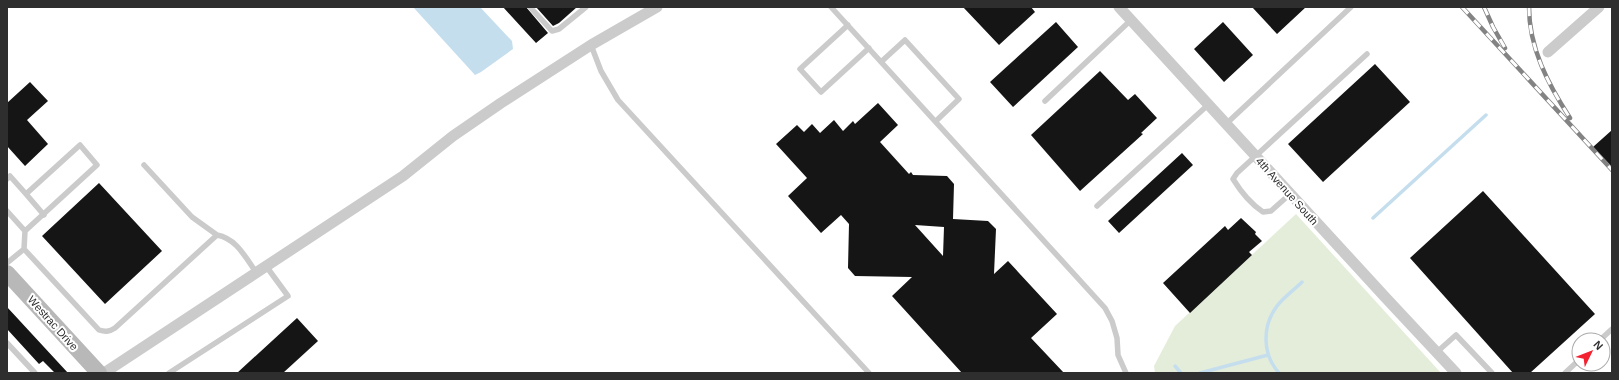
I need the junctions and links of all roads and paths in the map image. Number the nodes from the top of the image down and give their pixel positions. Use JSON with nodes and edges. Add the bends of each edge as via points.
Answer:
{"nodes":[{"id":1,"x":530,"y":7,"type":"edge"},
{"id":2,"x":586,"y":7,"type":"edge"},
{"id":3,"x":831,"y":7,"type":"edge"},
{"id":4,"x":1119,"y":7,"type":"edge"},
{"id":5,"x":1351,"y":7,"type":"edge"},
{"id":6,"x":1599,"y":7,"type":"edge"},
{"id":7,"x":651,"y":8,"type":"edge"},
{"id":8,"x":1132,"y":20,"type":"junction"},
{"id":9,"x":848,"y":25,"type":"junction"},
{"id":10,"x":591,"y":45,"type":"junction"},
{"id":11,"x":869,"y":48,"type":"junction"},
{"id":12,"x":1548,"y":52,"type":"dead end"},
{"id":13,"x":1367,"y":54,"type":"dead end"},
{"id":14,"x":882,"y":62,"type":"junction"},
{"id":15,"x":1045,"y":101,"type":"dead end"},
{"id":16,"x":1208,"y":104,"type":"junction"},
{"id":17,"x":936,"y":121,"type":"junction"},
{"id":18,"x":1226,"y":124,"type":"junction"},
{"id":19,"x":1256,"y":156,"type":"junction"},
{"id":20,"x":144,"y":165,"type":"dead end"},
{"id":21,"x":7,"y":179,"type":"edge"},
{"id":22,"x":26,"y":194,"type":"junction"},
{"id":23,"x":1290,"y":194,"type":"junction"},
{"id":24,"x":1097,"y":206,"type":"dead end"},
{"id":25,"x":7,"y":211,"type":"edge"},
{"id":26,"x":44,"y":215,"type":"junction"},
{"id":27,"x":25,"y":231,"type":"junction"},
{"id":28,"x":217,"y":235,"type":"junction"},
{"id":29,"x":24,"y":249,"type":"junction"},
{"id":30,"x":7,"y":263,"type":"edge"},
{"id":31,"x":266,"y":266,"type":"junction"},
{"id":32,"x":256,"y":272,"type":"junction"},
{"id":33,"x":7,"y":273,"type":"edge"},
{"id":34,"x":7,"y":343,"type":"edge"},
{"id":35,"x":1437,"y":352,"type":"junction"},
{"id":36,"x":1125,"y":371,"type":"edge"},
{"id":37,"x":35,"y":373,"type":"edge"},
{"id":38,"x":99,"y":373,"type":"edge"},
{"id":39,"x":104,"y":373,"type":"edge"},
{"id":40,"x":169,"y":373,"type":"edge"},
{"id":41,"x":868,"y":373,"type":"edge"},
{"id":42,"x":1131,"y":373,"type":"edge"},
{"id":43,"x":1456,"y":373,"type":"edge"},
{"id":44,"x":1492,"y":373,"type":"edge"}],
"edges":[{"from":1,"to":2,"type":"lane","via":[[552,31],[560,29]]},
{"from":3,"to":9,"type":"lane"},
{"from":4,"to":8,"type":"street","name":"4th Avenue South"},
{"from":5,"to":18,"type":"lane"},
{"from":6,"to":12,"type":"street"},
{"from":7,"to":10,"type":"street"},
{"from":8,"to":15,"type":"lane"},
{"from":8,"to":16,"type":"street","name":"4th Avenue South"},
{"from":9,"to":11,"type":"lane"},
{"from":9,"to":11,"type":"lane","via":[[800,69],[821,92]]},
{"from":10,"to":31,"type":"street","via":[[501,103],[453,136],[403,176]]},
{"from":10,"to":41,"type":"lane","via":[[601,71],[618,100]]},
{"from":11,"to":14,"type":"lane"},
{"from":13,"to":19,"type":"lane"},
{"from":14,"to":17,"type":"lane"},
{"from":14,"to":17,"type":"lane","via":[[904,40],[960,99]]},
{"from":16,"to":18,"type":"street","name":"4th Avenue South"},
{"from":16,"to":24,"type":"lane"},
{"from":17,"to":36,"type":"lane","via":[[1105,308],[1112,320],[1118,355]]},
{"from":18,"to":19,"type":"street","name":"4th Avenue South"},
{"from":19,"to":23,"type":"street","name":"4th Avenue South"},
{"from":19,"to":23,"type":"lane","via":[[1233,179],[1238,187],[1263,212],[1271,211]]},
{"from":20,"to":28,"type":"lane","via":[[192,217]]},
{"from":21,"to":22,"type":"lane","via":[[10,176]]},
{"from":22,"to":26,"type":"lane"},
{"from":22,"to":26,"type":"lane","via":[[80,145],[97,165]]},
{"from":23,"to":35,"type":"street","name":"4th Avenue South"},
{"from":25,"to":27,"type":"lane"},
{"from":26,"to":27,"type":"lane"},
{"from":27,"to":29,"type":"lane"},
{"from":28,"to":29,"type":"lane","via":[[114,328],[104,332]]},
{"from":28,"to":32,"type":"lane","via":[[233,242]]},
{"from":29,"to":30,"type":"lane"},
{"from":31,"to":32,"type":"street"},
{"from":31,"to":40,"type":"lane","via":[[288,296]]},
{"from":32,"to":39,"type":"street"},
{"from":33,"to":38,"type":"street","name":"Westrac Drive"},
{"from":34,"to":37,"type":"lane"},
{"from":35,"to":43,"type":"street","name":"4th Avenue South"},
{"from":35,"to":44,"type":"lane","via":[[1456,335]]},
{"from":36,"to":42,"type":"lane"}]}
